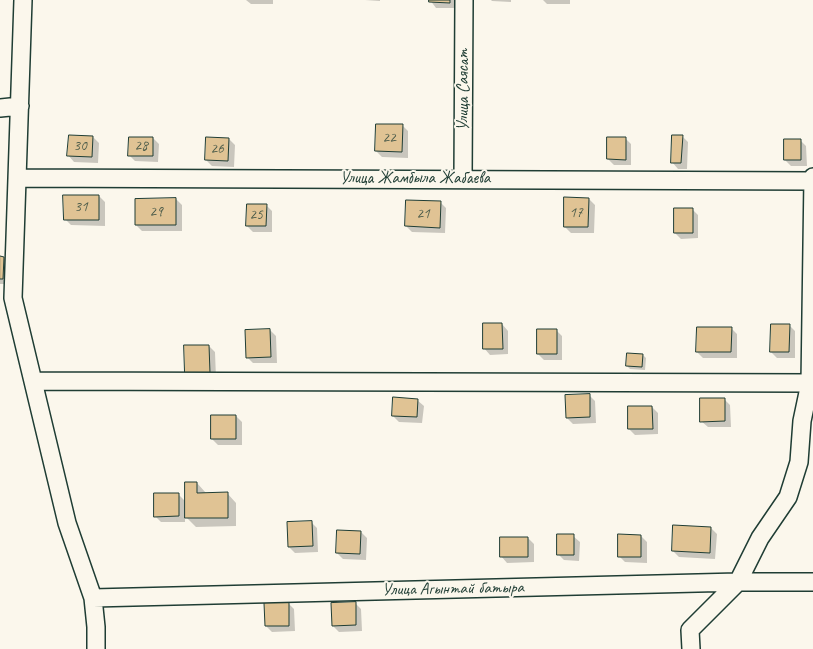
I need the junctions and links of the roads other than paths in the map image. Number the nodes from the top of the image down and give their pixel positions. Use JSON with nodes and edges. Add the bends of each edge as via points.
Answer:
{"nodes":[{"id":1,"x":23,"y":0,"type":"edge"},
{"id":2,"x":464,"y":0,"type":"edge"},
{"id":3,"x":20,"y":106,"type":"junction"},
{"id":4,"x":0,"y":108,"type":"edge"},
{"id":5,"x":813,"y":177,"type":"edge"},
{"id":6,"x":17,"y":178,"type":"junction"},
{"id":7,"x":464,"y":179,"type":"junction"},
{"id":8,"x":813,"y":181,"type":"edge"},
{"id":9,"x":7,"y":297,"type":"edge"},
{"id":10,"x":33,"y":381,"type":"junction"},
{"id":11,"x":811,"y":383,"type":"edge"},
{"id":12,"x":738,"y":582,"type":"junction"},
{"id":13,"x":813,"y":582,"type":"edge"},
{"id":14,"x":93,"y":598,"type":"junction"},
{"id":15,"x":96,"y":649,"type":"edge"},
{"id":16,"x":691,"y":649,"type":"edge"}],
"edges":[{"from":1,"to":3,"type":"street"},
{"from":2,"to":7,"type":"street","name":"Улица Саясат"},
{"from":3,"to":4,"type":"street"},
{"from":3,"to":6,"type":"street"},
{"from":5,"to":8,"type":"street"},
{"from":6,"to":7,"type":"street","name":"Улица Жамбыла Жабаева"},
{"from":6,"to":9,"type":"street"},
{"from":7,"to":8,"type":"street","name":"Улица Жамбыла Жабаева"},
{"from":8,"to":11,"type":"street"},
{"from":9,"to":10,"type":"street"},
{"from":10,"to":11,"type":"street"},
{"from":10,"to":14,"type":"street","via":[[67,524]]},
{"from":11,"to":12,"type":"street","via":[[802,421],[799,462],[788,497],[760,538]]},
{"from":12,"to":13,"type":"street","name":"Улица Агынтай батыра"},
{"from":12,"to":14,"type":"street","name":"Улица Агынтай батыра"},
{"from":12,"to":16,"type":"street","via":[[690,630]]},
{"from":14,"to":15,"type":"street"}]}
